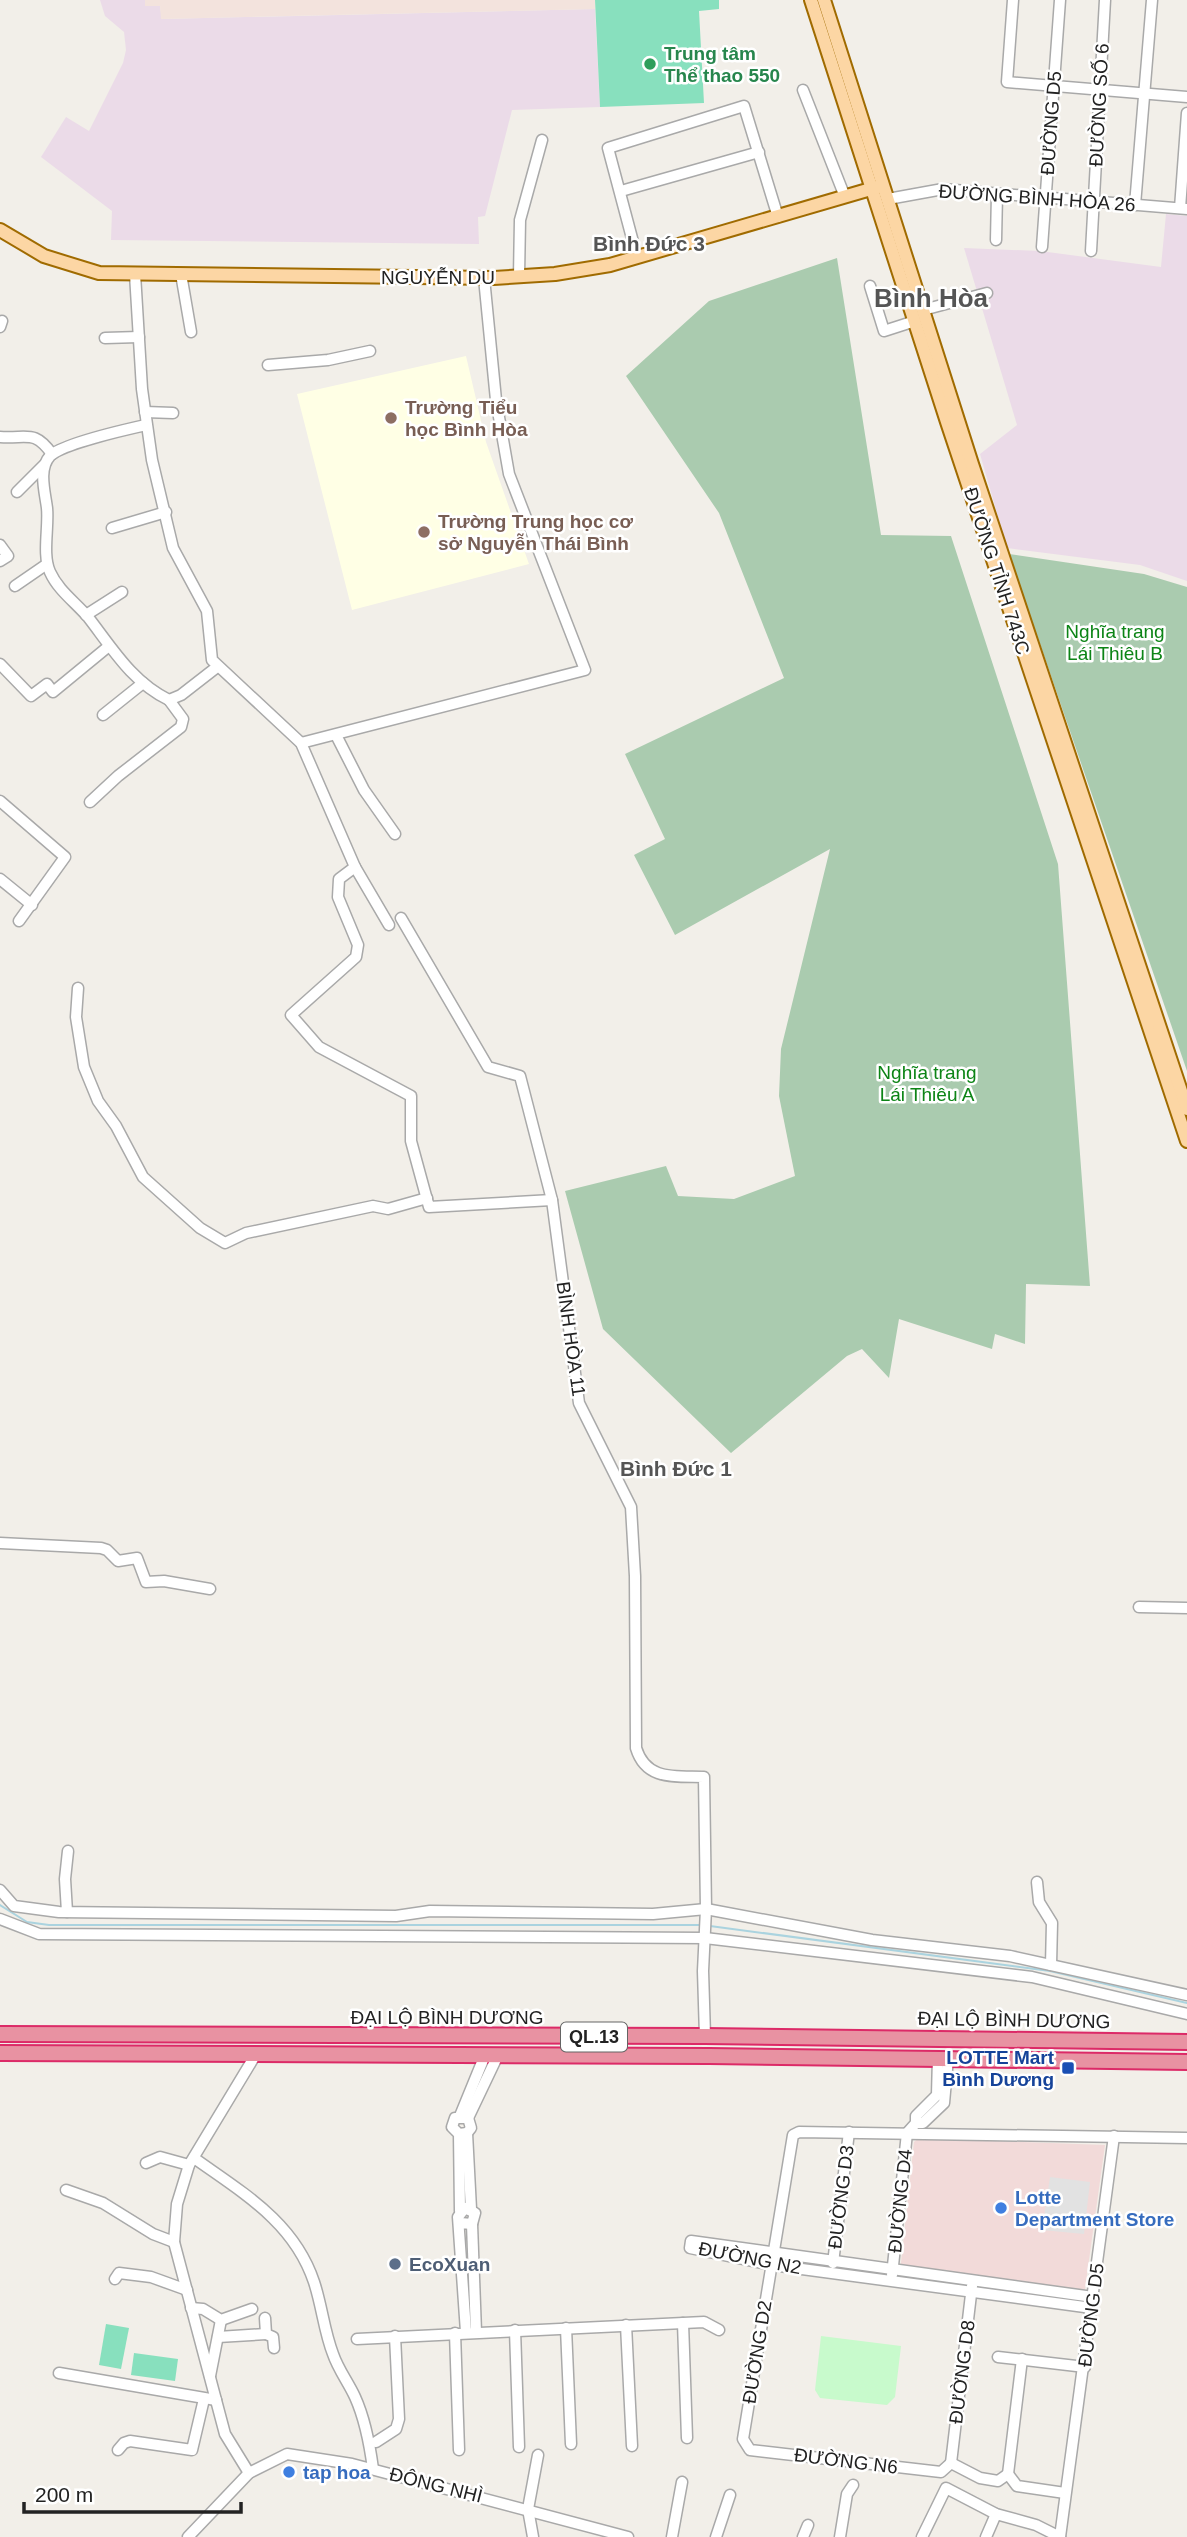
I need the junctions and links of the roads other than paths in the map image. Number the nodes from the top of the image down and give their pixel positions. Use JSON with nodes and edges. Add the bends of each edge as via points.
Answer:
{"nodes":[{"id":1,"x":811,"y":0,"type":"edge"},
{"id":2,"x":824,"y":0,"type":"edge"},
{"id":3,"x":1013,"y":0,"type":"edge"},
{"id":4,"x":1060,"y":0,"type":"edge"},
{"id":5,"x":1105,"y":0,"type":"edge"},
{"id":6,"x":1152,"y":0,"type":"edge"},
{"id":7,"x":1054,"y":86,"type":"junction"},
{"id":8,"x":1098,"y":89,"type":"junction"},
{"id":9,"x":803,"y":90,"type":"dead end"},
{"id":10,"x":1144,"y":94,"type":"junction"},
{"id":11,"x":1187,"y":97,"type":"edge"},
{"id":12,"x":1187,"y":113,"type":"edge"},
{"id":13,"x":542,"y":140,"type":"dead end"},
{"id":14,"x":759,"y":152,"type":"junction"},
{"id":15,"x":878,"y":186,"type":"junction"},
{"id":16,"x":621,"y":191,"type":"junction"},
{"id":17,"x":997,"y":194,"type":"junction"},
{"id":18,"x":845,"y":197,"type":"junction"},
{"id":19,"x":1046,"y":198,"type":"junction"},
{"id":20,"x":883,"y":200,"type":"junction"},
{"id":21,"x":1095,"y":201,"type":"junction"},
{"id":22,"x":1135,"y":205,"type":"junction"},
{"id":23,"x":1183,"y":208,"type":"edge"},
{"id":24,"x":778,"y":216,"type":"junction"},
{"id":25,"x":0,"y":230,"type":"edge"},
{"id":26,"x":996,"y":240,"type":"dead end"},
{"id":27,"x":1042,"y":247,"type":"dead end"},
{"id":28,"x":1091,"y":251,"type":"dead end"},
{"id":29,"x":637,"y":257,"type":"junction"},
{"id":30,"x":135,"y":274,"type":"junction"},
{"id":31,"x":181,"y":274,"type":"junction"},
{"id":32,"x":519,"y":276,"type":"junction"},
{"id":33,"x":484,"y":278,"type":"junction"},
{"id":34,"x":870,"y":286,"type":"dead end"},
{"id":35,"x":987,"y":293,"type":"dead end"},
{"id":36,"x":923,"y":310,"type":"junction"},
{"id":37,"x":915,"y":321,"type":"junction"},
{"id":38,"x":191,"y":332,"type":"dead end"},
{"id":39,"x":139,"y":337,"type":"junction"},
{"id":40,"x":105,"y":338,"type":"dead end"},
{"id":41,"x":370,"y":351,"type":"dead end"},
{"id":42,"x":933,"y":359,"type":"junction"},
{"id":43,"x":268,"y":365,"type":"dead end"},
{"id":44,"x":145,"y":412,"type":"junction"},
{"id":45,"x":173,"y":413,"type":"dead end"},
{"id":46,"x":146,"y":425,"type":"junction"},
{"id":47,"x":0,"y":438,"type":"edge"},
{"id":48,"x":52,"y":454,"type":"junction"},
{"id":49,"x":44,"y":465,"type":"junction"},
{"id":50,"x":17,"y":492,"type":"dead end"},
{"id":51,"x":166,"y":512,"type":"junction"},
{"id":52,"x":113,"y":528,"type":"dead end"},
{"id":53,"x":0,"y":545,"type":"edge"},
{"id":54,"x":0,"y":561,"type":"edge"},
{"id":55,"x":47,"y":564,"type":"junction"},
{"id":56,"x":15,"y":586,"type":"dead end"},
{"id":57,"x":122,"y":592,"type":"dead end"},
{"id":58,"x":86,"y":615,"type":"junction"},
{"id":59,"x":109,"y":646,"type":"junction"},
{"id":60,"x":0,"y":663,"type":"edge"},
{"id":61,"x":217,"y":667,"type":"junction"},
{"id":62,"x":143,"y":683,"type":"junction"},
{"id":63,"x":169,"y":700,"type":"junction"},
{"id":64,"x":103,"y":715,"type":"dead end"},
{"id":65,"x":336,"y":734,"type":"junction"},
{"id":66,"x":301,"y":743,"type":"junction"},
{"id":67,"x":0,"y":801,"type":"edge"},
{"id":68,"x":90,"y":802,"type":"dead end"},
{"id":69,"x":1079,"y":802,"type":"junction"},
{"id":70,"x":395,"y":834,"type":"dead end"},
{"id":71,"x":355,"y":867,"type":"junction"},
{"id":72,"x":0,"y":879,"type":"edge"},
{"id":73,"x":32,"y":905,"type":"junction"},
{"id":74,"x":401,"y":918,"type":"dead end"},
{"id":75,"x":19,"y":921,"type":"dead end"},
{"id":76,"x":389,"y":925,"type":"dead end"},
{"id":77,"x":78,"y":988,"type":"dead end"},
{"id":78,"x":1187,"y":1109,"type":"edge"},
{"id":79,"x":1187,"y":1141,"type":"edge"},
{"id":80,"x":427,"y":1198,"type":"junction"},
{"id":81,"x":552,"y":1200,"type":"junction"},
{"id":82,"x":0,"y":1543,"type":"edge"},
{"id":83,"x":210,"y":1589,"type":"dead end"},
{"id":84,"x":1139,"y":1607,"type":"dead end"},
{"id":85,"x":1187,"y":1608,"type":"edge"},
{"id":86,"x":68,"y":1851,"type":"dead end"},
{"id":87,"x":1037,"y":1882,"type":"dead end"},
{"id":88,"x":0,"y":1891,"type":"edge"},
{"id":89,"x":67,"y":1912,"type":"junction"},
{"id":90,"x":705,"y":1912,"type":"junction"},
{"id":91,"x":0,"y":1919,"type":"edge"},
{"id":92,"x":705,"y":1938,"type":"junction"},
{"id":93,"x":1051,"y":1965,"type":"junction"},
{"id":94,"x":1187,"y":1995,"type":"edge"},
{"id":95,"x":1187,"y":2014,"type":"edge"},
{"id":96,"x":0,"y":2034,"type":"edge"},
{"id":97,"x":491,"y":2036,"type":"junction"},
{"id":98,"x":705,"y":2036,"type":"junction"},
{"id":99,"x":1187,"y":2042,"type":"edge"},
{"id":100,"x":0,"y":2053,"type":"edge"},
{"id":101,"x":257,"y":2054,"type":"junction"},
{"id":102,"x":491,"y":2055,"type":"junction"},
{"id":103,"x":709,"y":2056,"type":"junction"},
{"id":104,"x":943,"y":2058,"type":"junction"},
{"id":105,"x":1187,"y":2062,"type":"edge"},
{"id":106,"x":464,"y":2117,"type":"junction"},
{"id":107,"x":849,"y":2132,"type":"junction"},
{"id":108,"x":907,"y":2133,"type":"junction"},
{"id":109,"x":463,"y":2134,"type":"junction"},
{"id":110,"x":1114,"y":2137,"type":"junction"},
{"id":111,"x":1187,"y":2138,"type":"edge"},
{"id":112,"x":191,"y":2162,"type":"junction"},
{"id":113,"x":146,"y":2163,"type":"dead end"},
{"id":114,"x":66,"y":2190,"type":"dead end"},
{"id":115,"x":471,"y":2209,"type":"junction"},
{"id":116,"x":460,"y":2211,"type":"junction"},
{"id":117,"x":460,"y":2223,"type":"junction"},
{"id":118,"x":472,"y":2224,"type":"junction"},
{"id":119,"x":174,"y":2242,"type":"junction"},
{"id":120,"x":773,"y":2260,"type":"junction"},
{"id":121,"x":833,"y":2263,"type":"junction"},
{"id":122,"x":892,"y":2276,"type":"junction"},
{"id":123,"x":115,"y":2279,"type":"dead end"},
{"id":124,"x":972,"y":2286,"type":"junction"},
{"id":125,"x":187,"y":2290,"type":"junction"},
{"id":126,"x":1093,"y":2302,"type":"junction"},
{"id":127,"x":191,"y":2308,"type":"junction"},
{"id":128,"x":252,"y":2309,"type":"dead end"},
{"id":129,"x":265,"y":2319,"type":"dead end"},
{"id":130,"x":221,"y":2320,"type":"junction"},
{"id":131,"x":683,"y":2323,"type":"junction"},
{"id":132,"x":626,"y":2325,"type":"junction"},
{"id":133,"x":566,"y":2328,"type":"junction"},
{"id":134,"x":514,"y":2330,"type":"junction"},
{"id":135,"x":719,"y":2330,"type":"dead end"},
{"id":136,"x":471,"y":2332,"type":"junction"},
{"id":137,"x":454,"y":2333,"type":"junction"},
{"id":138,"x":266,"y":2334,"type":"junction"},
{"id":139,"x":395,"y":2336,"type":"junction"},
{"id":140,"x":218,"y":2337,"type":"junction"},
{"id":141,"x":357,"y":2339,"type":"dead end"},
{"id":142,"x":274,"y":2348,"type":"dead end"},
{"id":143,"x":998,"y":2357,"type":"dead end"},
{"id":144,"x":1022,"y":2359,"type":"junction"},
{"id":145,"x":1085,"y":2367,"type":"junction"},
{"id":146,"x":60,"y":2373,"type":"dead end"},
{"id":147,"x":210,"y":2376,"type":"junction"},
{"id":148,"x":204,"y":2399,"type":"junction"},
{"id":149,"x":216,"y":2400,"type":"junction"},
{"id":150,"x":687,"y":2438,"type":"dead end"},
{"id":151,"x":743,"y":2439,"type":"joint"},
{"id":152,"x":376,"y":2442,"type":"dead end"},
{"id":153,"x":571,"y":2444,"type":"dead end"},
{"id":154,"x":632,"y":2446,"type":"dead end"},
{"id":155,"x":519,"y":2447,"type":"dead end"},
{"id":156,"x":118,"y":2450,"type":"dead end"},
{"id":157,"x":459,"y":2451,"type":"dead end"},
{"id":158,"x":538,"y":2455,"type":"dead end"},
{"id":159,"x":951,"y":2463,"type":"junction"},
{"id":160,"x":373,"y":2469,"type":"junction"},
{"id":161,"x":249,"y":2473,"type":"junction"},
{"id":162,"x":1008,"y":2474,"type":"junction"},
{"id":163,"x":682,"y":2482,"type":"dead end"},
{"id":164,"x":853,"y":2485,"type":"dead end"},
{"id":165,"x":1065,"y":2493,"type":"junction"},
{"id":166,"x":730,"y":2495,"type":"dead end"},
{"id":167,"x":528,"y":2509,"type":"junction"},
{"id":168,"x":996,"y":2514,"type":"junction"},
{"id":169,"x":808,"y":2525,"type":"dead end"},
{"id":170,"x":188,"y":2537,"type":"edge"},
{"id":171,"x":533,"y":2537,"type":"edge"},
{"id":172,"x":628,"y":2537,"type":"edge"},
{"id":173,"x":672,"y":2537,"type":"edge"},
{"id":174,"x":716,"y":2537,"type":"edge"},
{"id":175,"x":803,"y":2537,"type":"edge"},
{"id":176,"x":839,"y":2537,"type":"edge"},
{"id":177,"x":922,"y":2537,"type":"edge"},
{"id":178,"x":986,"y":2537,"type":"edge"},
{"id":179,"x":1060,"y":2537,"type":"edge"}],
"edges":[{"from":1,"to":15,"type":"main road","name":"ĐƯỜNG TỈNH 743C"},
{"from":2,"to":15,"type":"main road","name":"ĐƯỜNG TỈNH 743C"},
{"from":3,"to":7,"type":"street","via":[[1007,82]]},
{"from":4,"to":7,"type":"street","name":"ĐƯỜNG D5"},
{"from":5,"to":8,"type":"street","name":"ĐƯỜNG SỐ 6"},
{"from":6,"to":10,"type":"street"},
{"from":7,"to":8,"type":"street"},
{"from":7,"to":19,"type":"street","name":"ĐƯỜNG D5"},
{"from":8,"to":10,"type":"street"},
{"from":8,"to":21,"type":"street","name":"ĐƯỜNG SỐ 6"},
{"from":9,"to":18,"type":"street"},
{"from":10,"to":11,"type":"street"},
{"from":10,"to":22,"type":"street"},
{"from":12,"to":23,"type":"street"},
{"from":13,"to":32,"type":"street","via":[[520,220]]},
{"from":14,"to":16,"type":"street"},
{"from":14,"to":16,"type":"street","via":[[744,106],[608,148]]},
{"from":14,"to":24,"type":"street"},
{"from":15,"to":18,"type":"main road","name":"NGUYỄN DU"},
{"from":15,"to":20,"type":"main road","name":"ĐƯỜNG TỈNH 743C"},
{"from":16,"to":29,"type":"street"},
{"from":17,"to":19,"type":"street","name":"ĐƯỜNG BÌNH HÒA 26"},
{"from":17,"to":20,"type":"street","name":"ĐƯỜNG BÌNH HÒA 26","via":[[943,189]]},
{"from":17,"to":26,"type":"street"},
{"from":18,"to":24,"type":"main road","name":"NGUYỄN DU"},
{"from":19,"to":21,"type":"street","name":"ĐƯỜNG BÌNH HÒA 26"},
{"from":19,"to":27,"type":"street","name":"ĐƯỜNG D5"},
{"from":20,"to":36,"type":"main road","name":"ĐƯỜNG TỈNH 743C"},
{"from":20,"to":37,"type":"main road","name":"ĐƯỜNG TỈNH 743C"},
{"from":21,"to":22,"type":"street","name":"ĐƯỜNG BÌNH HÒA 26"},
{"from":21,"to":28,"type":"street","name":"ĐƯỜNG SỐ 6"},
{"from":22,"to":23,"type":"street","name":"ĐƯỜNG BÌNH HÒA 26"},
{"from":24,"to":29,"type":"main road","name":"NGUYỄN DU"},
{"from":25,"to":30,"type":"main road","name":"NGUYỄN DU","via":[[75,268]]},
{"from":29,"to":32,"type":"main road","name":"NGUYỄN DU","via":[[555,274]]},
{"from":30,"to":31,"type":"main road","name":"NGUYỄN DU"},
{"from":30,"to":39,"type":"street"},
{"from":31,"to":33,"type":"main road","name":"NGUYỄN DU"},
{"from":31,"to":38,"type":"street"},
{"from":32,"to":33,"type":"main road","name":"NGUYỄN DU"},
{"from":33,"to":65,"type":"street","via":[[496,401],[509,474],[586,670]]},
{"from":34,"to":37,"type":"street","via":[[884,331]]},
{"from":35,"to":36,"type":"street"},
{"from":36,"to":42,"type":"main road","name":"ĐƯỜNG TỈNH 743C"},
{"from":37,"to":42,"type":"main road","name":"ĐƯỜNG TỈNH 743C"},
{"from":39,"to":40,"type":"street"},
{"from":39,"to":44,"type":"street"},
{"from":41,"to":43,"type":"street"},
{"from":42,"to":69,"type":"main road","name":"ĐƯỜNG TỈNH 743C"},
{"from":44,"to":45,"type":"street"},
{"from":44,"to":46,"type":"street"},
{"from":46,"to":48,"type":"street","via":[[98,436]]},
{"from":46,"to":51,"type":"street"},
{"from":47,"to":48,"type":"street","via":[[41,439]]},
{"from":48,"to":49,"type":"street"},
{"from":49,"to":50,"type":"street"},
{"from":49,"to":55,"type":"street"},
{"from":51,"to":52,"type":"street"},
{"from":51,"to":61,"type":"street","via":[[178,559],[207,611],[212,660]]},
{"from":53,"to":54,"type":"street","via":[[8,556]]},
{"from":55,"to":56,"type":"street"},
{"from":55,"to":58,"type":"street","via":[[63,592]]},
{"from":57,"to":58,"type":"street"},
{"from":58,"to":59,"type":"street"},
{"from":59,"to":60,"type":"street","via":[[53,692],[47,684],[31,696]]},
{"from":59,"to":62,"type":"street"},
{"from":61,"to":63,"type":"street"},
{"from":61,"to":66,"type":"street"},
{"from":62,"to":63,"type":"street"},
{"from":62,"to":64,"type":"street"},
{"from":63,"to":68,"type":"street","via":[[183,719],[181,727]]},
{"from":65,"to":66,"type":"street"},
{"from":65,"to":70,"type":"street","via":[[364,790]]},
{"from":66,"to":71,"type":"street"},
{"from":67,"to":73,"type":"street","via":[[65,857]]},
{"from":69,"to":78,"type":"main road","name":"ĐƯỜNG TỈNH 743C"},
{"from":69,"to":79,"type":"main road","name":"ĐƯỜNG TỈNH 743C"},
{"from":71,"to":76,"type":"street"},
{"from":71,"to":80,"type":"street","via":[[339,879],[338,897],[358,946],[356,957],[291,1015],[319,1046],[411,1096],[411,1141]]},
{"from":72,"to":73,"type":"street"},
{"from":73,"to":75,"type":"street"},
{"from":74,"to":81,"type":"street","name":"BÌNH HÒA 11","via":[[488,1068],[520,1076]]},
{"from":77,"to":80,"type":"street","via":[[76,1017],[84,1067],[98,1101],[142,1177],[191,1221],[225,1243],[250,1232]]},
{"from":80,"to":81,"type":"street","via":[[429,1207]]},
{"from":81,"to":90,"type":"street","name":"BÌNH HÒA 11","via":[[579,1403],[631,1507],[636,1748],[648,1771],[704,1777]]},
{"from":82,"to":83,"type":"street","via":[[101,1548],[118,1561],[137,1558],[146,1582]]},
{"from":84,"to":85,"type":"street"},
{"from":86,"to":89,"type":"street"},
{"from":87,"to":93,"type":"street","via":[[1039,1902],[1052,1923]]},
{"from":88,"to":89,"type":"street","via":[[14,1906]]},
{"from":89,"to":90,"type":"street","via":[[396,1916],[430,1911]]},
{"from":90,"to":92,"type":"street"},
{"from":90,"to":93,"type":"street"},
{"from":91,"to":92,"type":"street","via":[[39,1934]]},
{"from":92,"to":95,"type":"street","via":[[1032,1977]]},
{"from":92,"to":98,"type":"street"},
{"from":93,"to":94,"type":"street"},
{"from":96,"to":97,"type":"highway","name":"ĐẠI LỘ BÌNH DƯƠNG","number":"QL.13"},
{"from":97,"to":98,"type":"highway","name":"ĐẠI LỘ BÌNH DƯƠNG","number":"QL.13"},
{"from":97,"to":102,"type":"highway"},
{"from":98,"to":99,"type":"highway","name":"ĐẠI LỘ BÌNH DƯƠNG","number":"QL.13"},
{"from":98,"to":103,"type":"highway"},
{"from":100,"to":101,"type":"highway","name":"ĐẠI LỘ BÌNH DƯƠNG","number":"QL.13"},
{"from":101,"to":102,"type":"highway","name":"ĐẠI LỘ BÌNH DƯƠNG","number":"QL.13"},
{"from":101,"to":112,"type":"street"},
{"from":102,"to":103,"type":"highway","name":"ĐẠI LỘ BÌNH DƯƠNG","number":"QL.13"},
{"from":102,"to":106,"type":"street"},
{"from":103,"to":104,"type":"highway","name":"ĐẠI LỘ BÌNH DƯƠNG","number":"QL.13"},
{"from":104,"to":105,"type":"highway","name":"ĐẠI LỘ BÌNH DƯƠNG","number":"QL.13"},
{"from":104,"to":108,"type":"street","name":"ĐƯỜNG D4","via":[[937,2095]]},
{"from":106,"to":109,"type":"street","via":[[471,2128]]},
{"from":106,"to":109,"type":"street","via":[[455,2118],[452,2127]]},
{"from":107,"to":108,"type":"street"},
{"from":107,"to":120,"type":"street","name":"ĐƯỜNG D2","via":[[793,2135]]},
{"from":107,"to":121,"type":"street","name":"ĐƯỜNG D3"},
{"from":108,"to":110,"type":"street"},
{"from":108,"to":122,"type":"street","name":"ĐƯỜNG D4"},
{"from":109,"to":115,"type":"street"},
{"from":109,"to":116,"type":"street"},
{"from":110,"to":111,"type":"street"},
{"from":110,"to":126,"type":"street","name":"ĐƯỜNG D5"},
{"from":112,"to":113,"type":"street","via":[[160,2157]]},
{"from":112,"to":119,"type":"street","via":[[177,2204]]},
{"from":112,"to":160,"type":"street","via":[[261,2205],[301,2253],[315,2285],[333,2357],[356,2399]]},
{"from":114,"to":119,"type":"street","via":[[103,2203]]},
{"from":115,"to":116,"type":"street"},
{"from":115,"to":118,"type":"street","via":[[475,2213]]},
{"from":116,"to":117,"type":"street"},
{"from":117,"to":118,"type":"street"},
{"from":117,"to":136,"type":"street"},
{"from":118,"to":136,"type":"street"},
{"from":119,"to":125,"type":"street"},
{"from":120,"to":120,"type":"street","name":"ĐƯỜNG N2","via":[[691,2241],[690,2248]]},
{"from":120,"to":121,"type":"street","name":"ĐƯỜNG N2"},
{"from":120,"to":122,"type":"street","name":"ĐƯỜNG N2"},
{"from":120,"to":151,"type":"street","name":"ĐƯỜNG D2"},
{"from":121,"to":122,"type":"street","name":"ĐƯỜNG N2"},
{"from":122,"to":124,"type":"street","name":"ĐƯỜNG N2"},
{"from":123,"to":125,"type":"street","via":[[120,2273],[152,2277]]},
{"from":124,"to":126,"type":"street","name":"ĐƯỜNG N2"},
{"from":124,"to":159,"type":"street","name":"ĐƯỜNG D8"},
{"from":125,"to":127,"type":"street"},
{"from":126,"to":145,"type":"street","name":"ĐƯỜNG D5"},
{"from":127,"to":130,"type":"street","via":[[203,2309]]},
{"from":127,"to":147,"type":"street"},
{"from":128,"to":130,"type":"street"},
{"from":129,"to":138,"type":"street"},
{"from":130,"to":140,"type":"street"},
{"from":131,"to":132,"type":"street"},
{"from":131,"to":135,"type":"street","via":[[704,2322]]},
{"from":131,"to":150,"type":"street"},
{"from":132,"to":133,"type":"street"},
{"from":132,"to":154,"type":"street"},
{"from":133,"to":134,"type":"street"},
{"from":133,"to":153,"type":"street"},
{"from":134,"to":136,"type":"street"},
{"from":134,"to":155,"type":"street"},
{"from":136,"to":137,"type":"street"},
{"from":137,"to":139,"type":"street"},
{"from":137,"to":157,"type":"street"},
{"from":138,"to":140,"type":"street"},
{"from":138,"to":142,"type":"street","via":[[273,2337]]},
{"from":139,"to":141,"type":"street"},
{"from":139,"to":152,"type":"street","via":[[400,2419],[396,2429]]},
{"from":140,"to":147,"type":"street"},
{"from":143,"to":144,"type":"street"},
{"from":144,"to":145,"type":"street"},
{"from":144,"to":162,"type":"street"},
{"from":145,"to":165,"type":"street","name":"ĐƯỜNG D5"},
{"from":146,"to":148,"type":"street"},
{"from":147,"to":149,"type":"street"},
{"from":148,"to":149,"type":"street"},
{"from":148,"to":156,"type":"street","via":[[192,2450],[130,2441]]},
{"from":149,"to":161,"type":"street","via":[[225,2434]]},
{"from":151,"to":159,"type":"street","name":"ĐƯỜNG N6","via":[[750,2450],[941,2472]]},
{"from":158,"to":167,"type":"street"},
{"from":159,"to":162,"type":"street","via":[[980,2478],[998,2481]]},
{"from":160,"to":161,"type":"street","name":"ĐÔNG NHÌ","via":[[287,2454]]},
{"from":160,"to":167,"type":"street","name":"ĐÔNG NHÌ"},
{"from":161,"to":170,"type":"street","name":"ĐÔNG NHÌ"},
{"from":162,"to":165,"type":"street","via":[[1017,2486]]},
{"from":163,"to":173,"type":"street"},
{"from":164,"to":176,"type":"street"},
{"from":165,"to":179,"type":"street","name":"ĐƯỜNG D5"},
{"from":166,"to":174,"type":"street"},
{"from":167,"to":171,"type":"street"},
{"from":167,"to":172,"type":"street","name":"ĐÔNG NHÌ"},
{"from":168,"to":177,"type":"street","via":[[946,2488]]},
{"from":168,"to":178,"type":"street"},
{"from":168,"to":179,"type":"street"},
{"from":169,"to":175,"type":"street"}]}
